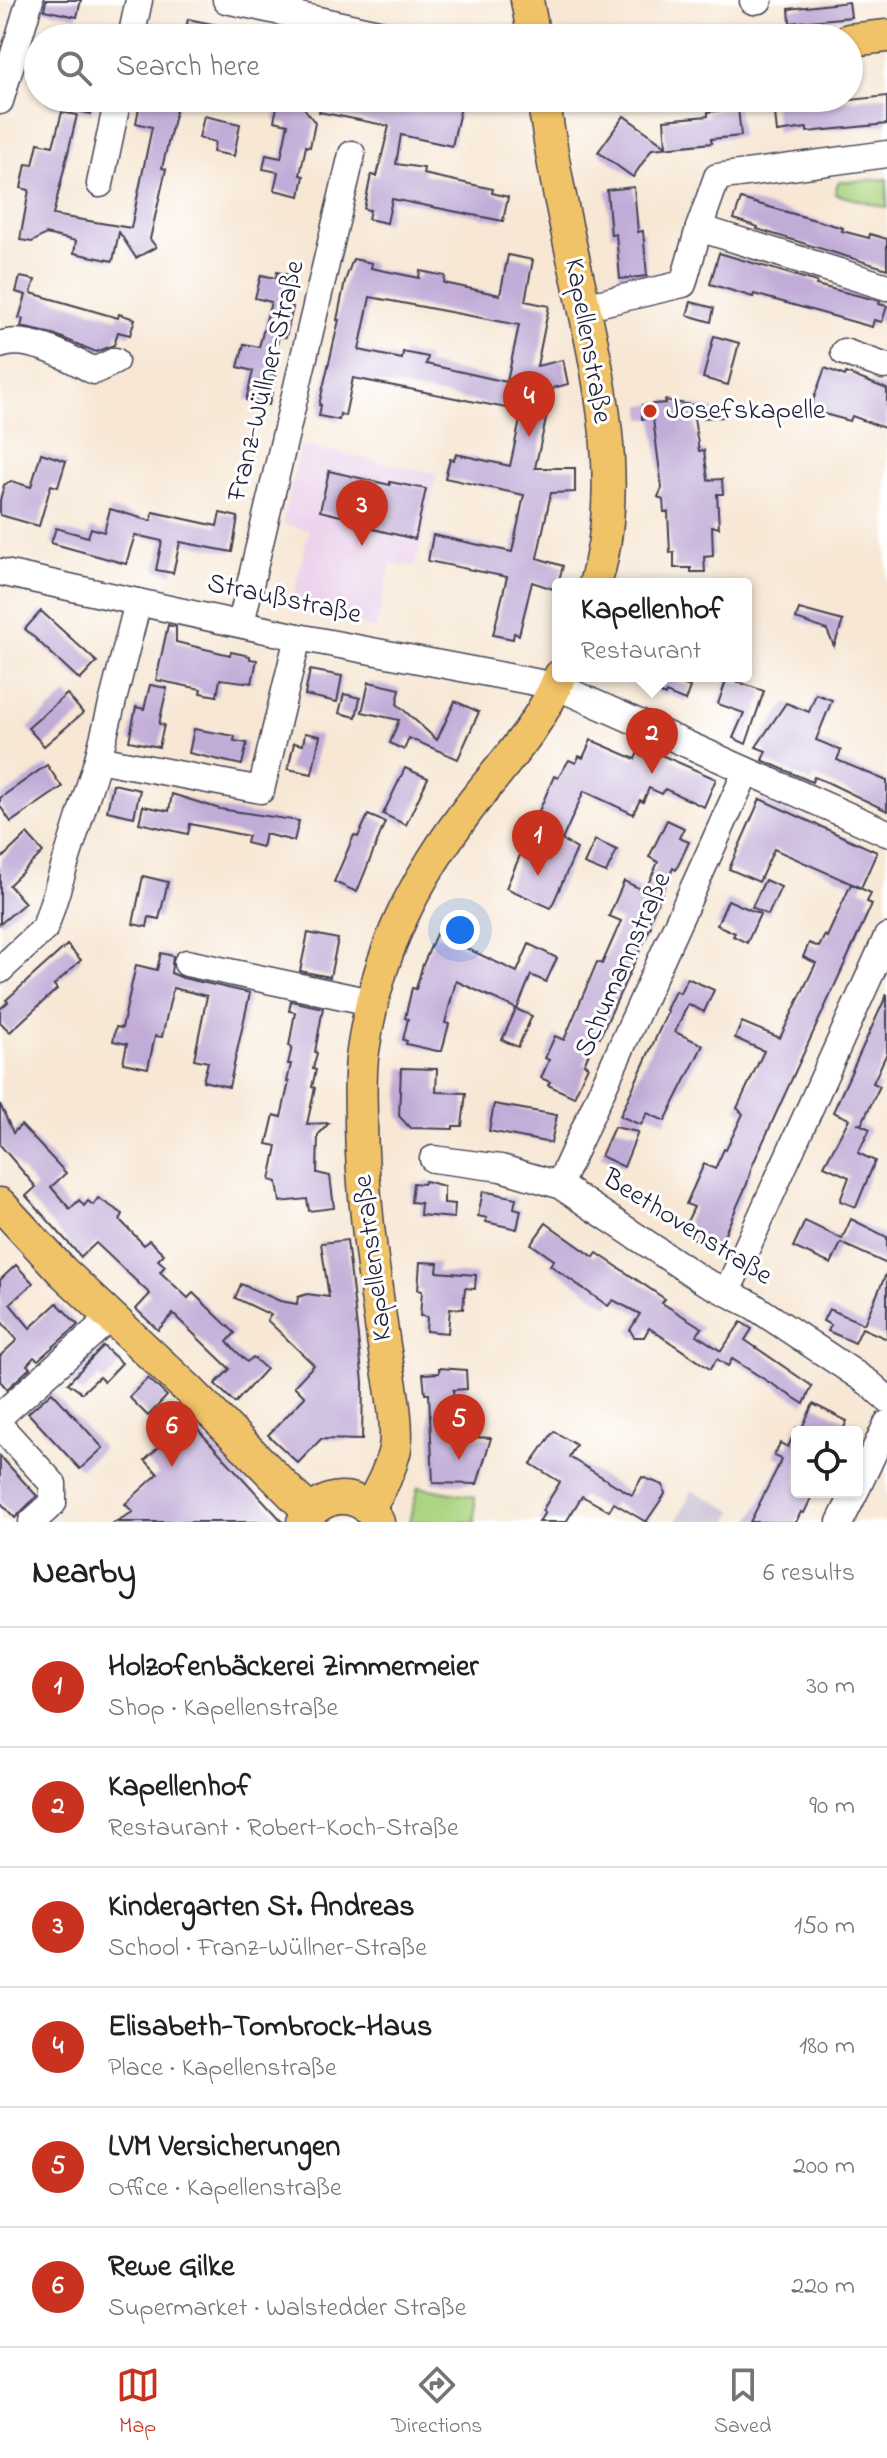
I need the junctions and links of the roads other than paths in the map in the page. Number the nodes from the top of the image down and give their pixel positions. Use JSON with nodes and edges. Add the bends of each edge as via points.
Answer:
{"nodes":[{"id":1,"x":30,"y":0,"type":"edge"},
{"id":2,"x":139,"y":0,"type":"edge"},
{"id":3,"x":226,"y":0,"type":"edge"},
{"id":4,"x":527,"y":0,"type":"edge"},
{"id":5,"x":134,"y":24,"type":"edge"},
{"id":6,"x":337,"y":24,"type":"edge"},
{"id":7,"x":531,"y":24,"type":"edge"},
{"id":8,"x":887,"y":36,"type":"edge"},
{"id":9,"x":863,"y":39,"type":"edge"},
{"id":10,"x":0,"y":101,"type":"edge"},
{"id":11,"x":115,"y":112,"type":"edge"},
{"id":12,"x":545,"y":112,"type":"edge"},
{"id":13,"x":352,"y":154,"type":"dead end"},
{"id":14,"x":887,"y":154,"type":"edge"},
{"id":15,"x":100,"y":184,"type":"dead end"},
{"id":16,"x":699,"y":228,"type":"junction"},
{"id":17,"x":887,"y":287,"type":"edge"},
{"id":18,"x":584,"y":307,"type":"junction"},
{"id":19,"x":0,"y":345,"type":"edge"},
{"id":20,"x":844,"y":352,"type":"dead end"},
{"id":21,"x":115,"y":361,"type":"dead end"},
{"id":22,"x":886,"y":363,"type":"edge"},
{"id":23,"x":0,"y":572,"type":"edge"},
{"id":24,"x":596,"y":578,"type":"edge"},
{"id":25,"x":138,"y":602,"type":"junction"},
{"id":26,"x":241,"y":623,"type":"junction"},
{"id":27,"x":298,"y":637,"type":"junction"},
{"id":28,"x":552,"y":680,"type":"edge"},
{"id":29,"x":557,"y":682,"type":"edge"},
{"id":30,"x":560,"y":682,"type":"edge"},
{"id":31,"x":98,"y":759,"type":"junction"},
{"id":32,"x":746,"y":772,"type":"junction"},
{"id":33,"x":887,"y":833,"type":"edge"},
{"id":34,"x":887,"y":937,"type":"edge"},
{"id":35,"x":187,"y":963,"type":"dead end"},
{"id":36,"x":0,"y":970,"type":"edge"},
{"id":37,"x":371,"y":1002,"type":"junction"},
{"id":38,"x":433,"y":1159,"type":"dead end"},
{"id":39,"x":559,"y":1185,"type":"junction"},
{"id":40,"x":0,"y":1204,"type":"edge"},
{"id":41,"x":727,"y":1292,"type":"junction"},
{"id":42,"x":111,"y":1317,"type":"junction"},
{"id":43,"x":887,"y":1399,"type":"edge"},
{"id":44,"x":0,"y":1416,"type":"edge"},
{"id":45,"x":887,"y":1424,"type":"edge"},
{"id":46,"x":0,"y":1426,"type":"edge"},
{"id":47,"x":863,"y":1475,"type":"edge"},
{"id":48,"x":852,"y":1498,"type":"edge"},
{"id":49,"x":373,"y":1515,"type":"edge"},
{"id":50,"x":306,"y":1517,"type":"edge"},
{"id":51,"x":32,"y":1522,"type":"edge"},
{"id":52,"x":840,"y":1522,"type":"edge"}],
"edges":[{"from":1,"to":10,"type":"street"},
{"from":2,"to":5,"type":"street"},
{"from":3,"to":6,"type":"street"},
{"from":4,"to":7,"type":"main road"},
{"from":8,"to":9,"type":"main road"},
{"from":11,"to":15,"type":"street"},
{"from":12,"to":18,"type":"main road","name":"Kapellenstraße"},
{"from":13,"to":26,"type":"street","name":"Franz-Wüllner-Straße"},
{"from":14,"to":16,"type":"street","via":[[717,177]]},
{"from":16,"to":17,"type":"street"},
{"from":16,"to":18,"type":"street","via":[[683,284]]},
{"from":18,"to":24,"type":"main road","name":"Kapellenstraße","via":[[609,496]]},
{"from":19,"to":21,"type":"street","via":[[11,341],[60,353],[94,371]]},
{"from":20,"to":22,"type":"street"},
{"from":23,"to":25,"type":"street","name":"Straußstraße"},
{"from":25,"to":26,"type":"street","name":"Straußstraße"},
{"from":25,"to":31,"type":"street"},
{"from":26,"to":27,"type":"street","name":"Straußstraße"},
{"from":27,"to":28,"type":"street","name":"Straußstraße"},
{"from":27,"to":31,"type":"street","via":[[261,790]]},
{"from":29,"to":37,"type":"main road","name":"Kapellenstraße","via":[[520,743],[417,883],[400,915]]},
{"from":30,"to":32,"type":"street","name":"Straußstraße"},
{"from":31,"to":36,"type":"street","via":[[45,928]]},
{"from":32,"to":33,"type":"street","name":"Straußstraße"},
{"from":32,"to":39,"type":"street","name":"Schumannstraße"},
{"from":34,"to":41,"type":"street"},
{"from":35,"to":37,"type":"street"},
{"from":37,"to":49,"type":"main road","name":"Kapellenstraße","via":[[362,1054],[362,1157],[395,1452]]},
{"from":38,"to":39,"type":"street","name":"Beethovenstraße","via":[[501,1168]]},
{"from":39,"to":41,"type":"street","name":"Beethovenstraße"},
{"from":40,"to":42,"type":"main road"},
{"from":41,"to":43,"type":"street","name":"Beethovenstraße"},
{"from":42,"to":44,"type":"street"},
{"from":42,"to":50,"type":"main road","via":[[190,1391]]},
{"from":45,"to":47,"type":"street"},
{"from":46,"to":51,"type":"street","via":[[53,1484],[53,1503]]},
{"from":48,"to":52,"type":"street"},
{"from":49,"to":50,"type":"main road","via":[[345,1497],[319,1503]]}]}
